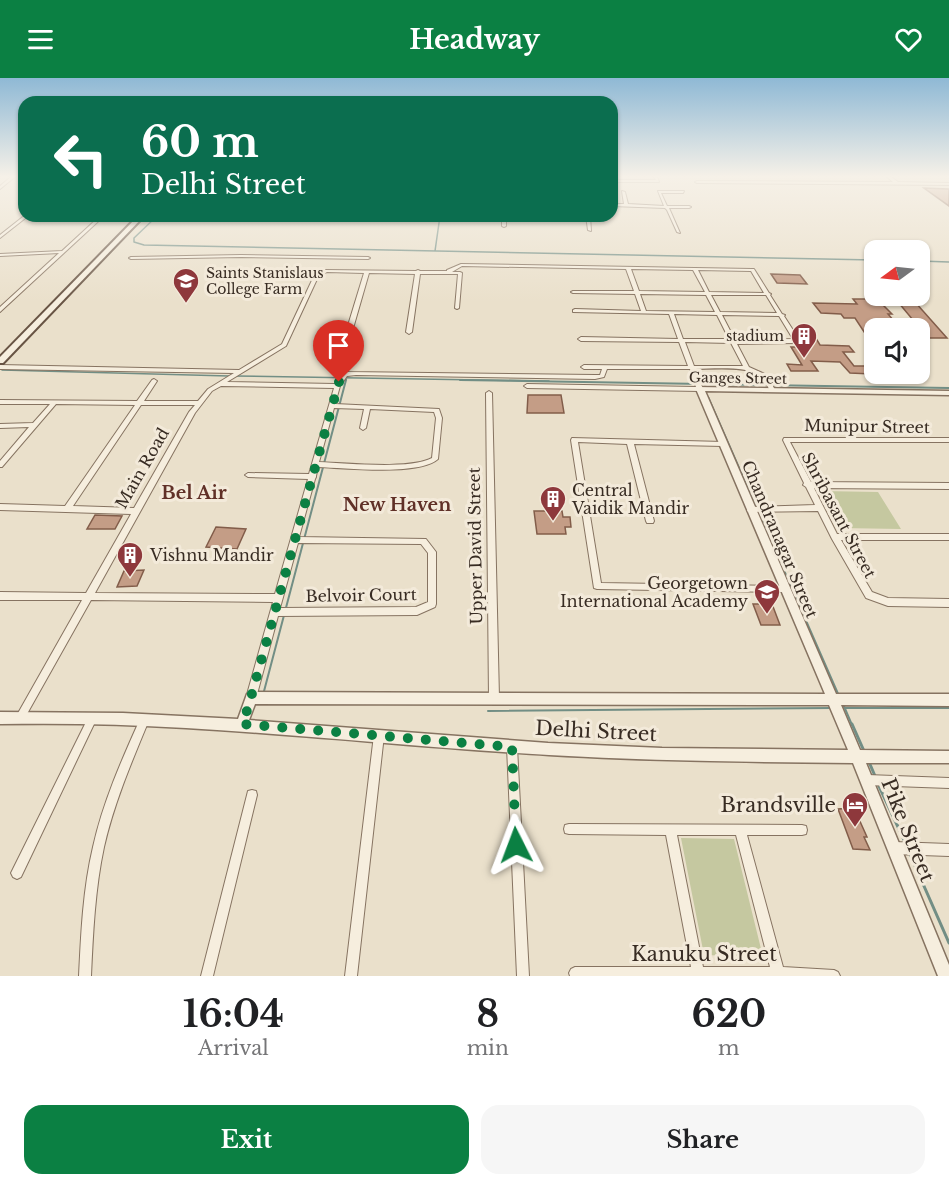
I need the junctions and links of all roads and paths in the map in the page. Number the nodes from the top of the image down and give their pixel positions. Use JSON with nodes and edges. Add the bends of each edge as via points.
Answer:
{"nodes":[{"id":1,"x":673,"y":218,"type":"edge"},
{"id":2,"x":19,"y":222,"type":"edge"},
{"id":3,"x":95,"y":222,"type":"edge"},
{"id":4,"x":133,"y":222,"type":"edge"},
{"id":5,"x":133,"y":222,"type":"edge"},
{"id":6,"x":504,"y":222,"type":"edge"},
{"id":7,"x":589,"y":222,"type":"edge"},
{"id":8,"x":504,"y":226,"type":"dead end"},
{"id":9,"x":590,"y":230,"type":"dead end"},
{"id":10,"x":679,"y":232,"type":"dead end"},
{"id":11,"x":0,"y":237,"type":"edge"},
{"id":12,"x":62,"y":252,"type":"junction"},
{"id":13,"x":0,"y":255,"type":"edge"},
{"id":14,"x":333,"y":257,"type":"junction"},
{"id":15,"x":131,"y":258,"type":"dead end"},
{"id":16,"x":368,"y":258,"type":"dead end"},
{"id":17,"x":628,"y":268,"type":"junction"},
{"id":18,"x":695,"y":269,"type":"junction"},
{"id":19,"x":326,"y":271,"type":"junction"},
{"id":20,"x":367,"y":271,"type":"junction"},
{"id":21,"x":418,"y":271,"type":"junction"},
{"id":22,"x":449,"y":271,"type":"junction"},
{"id":23,"x":573,"y":292,"type":"dead end"},
{"id":24,"x":637,"y":293,"type":"junction"},
{"id":25,"x":708,"y":293,"type":"junction"},
{"id":26,"x":768,"y":294,"type":"junction"},
{"id":27,"x":457,"y":308,"type":"dead end"},
{"id":28,"x":0,"y":310,"type":"edge"},
{"id":29,"x":574,"y":311,"type":"dead end"},
{"id":30,"x":644,"y":312,"type":"junction"},
{"id":31,"x":671,"y":313,"type":"junction"},
{"id":32,"x":719,"y":314,"type":"junction"},
{"id":33,"x":782,"y":315,"type":"junction"},
{"id":34,"x":349,"y":332,"type":"dead end"},
{"id":35,"x":410,"y":332,"type":"dead end"},
{"id":36,"x":581,"y":339,"type":"dead end"},
{"id":37,"x":681,"y":340,"type":"junction"},
{"id":38,"x":733,"y":341,"type":"junction"},
{"id":39,"x":0,"y":355,"type":"edge"},
{"id":40,"x":345,"y":359,"type":"dead end"},
{"id":41,"x":0,"y":361,"type":"edge"},
{"id":42,"x":0,"y":367,"type":"edge"},
{"id":43,"x":584,"y":367,"type":"dead end"},
{"id":44,"x":605,"y":367,"type":"junction"},
{"id":45,"x":692,"y":367,"type":"junction"},
{"id":46,"x":747,"y":368,"type":"junction"},
{"id":47,"x":239,"y":371,"type":"junction"},
{"id":48,"x":341,"y":380,"type":"junction"},
{"id":49,"x":154,"y":381,"type":"dead end"},
{"id":50,"x":220,"y":382,"type":"junction"},
{"id":51,"x":699,"y":385,"type":"junction"},
{"id":52,"x":527,"y":386,"type":"dead end"},
{"id":53,"x":770,"y":386,"type":"junction"},
{"id":54,"x":489,"y":393,"type":"dead end"},
{"id":55,"x":949,"y":393,"type":"edge"},
{"id":56,"x":0,"y":402,"type":"edge"},
{"id":57,"x":55,"y":402,"type":"junction"},
{"id":58,"x":139,"y":403,"type":"junction"},
{"id":59,"x":198,"y":403,"type":"junction"},
{"id":60,"x":334,"y":406,"type":"junction"},
{"id":61,"x":367,"y":407,"type":"junction"},
{"id":62,"x":34,"y":425,"type":"junction"},
{"id":63,"x":0,"y":426,"type":"edge"},
{"id":64,"x":363,"y":428,"type":"dead end"},
{"id":65,"x":786,"y":440,"type":"joint"},
{"id":66,"x":949,"y":440,"type":"edge"},
{"id":67,"x":630,"y":441,"type":"junction"},
{"id":68,"x":723,"y":444,"type":"junction"},
{"id":69,"x":320,"y":464,"type":"junction"},
{"id":70,"x":0,"y":465,"type":"edge"},
{"id":71,"x":248,"y":476,"type":"dead end"},
{"id":72,"x":313,"y":477,"type":"junction"},
{"id":73,"x":807,"y":485,"type":"junction"},
{"id":74,"x":949,"y":486,"type":"edge"},
{"id":75,"x":0,"y":507,"type":"edge"},
{"id":76,"x":820,"y":508,"type":"junction"},
{"id":77,"x":67,"y":509,"type":"junction"},
{"id":78,"x":756,"y":509,"type":"junction"},
{"id":79,"x":134,"y":511,"type":"junction"},
{"id":80,"x":650,"y":521,"type":"dead end"},
{"id":81,"x":834,"y":537,"type":"junction"},
{"id":82,"x":949,"y":537,"type":"edge"},
{"id":83,"x":295,"y":540,"type":"junction"},
{"id":84,"x":784,"y":589,"type":"junction"},
{"id":85,"x":0,"y":596,"type":"edge"},
{"id":86,"x":88,"y":596,"type":"junction"},
{"id":87,"x":279,"y":598,"type":"junction"},
{"id":88,"x":949,"y":603,"type":"edge"},
{"id":89,"x":275,"y":612,"type":"junction"},
{"id":90,"x":494,"y":698,"type":"junction"},
{"id":91,"x":254,"y":699,"type":"junction"},
{"id":92,"x":949,"y":700,"type":"edge"},
{"id":93,"x":834,"y":705,"type":"junction"},
{"id":94,"x":0,"y":718,"type":"edge"},
{"id":95,"x":20,"y":718,"type":"junction"},
{"id":96,"x":92,"y":719,"type":"junction"},
{"id":97,"x":144,"y":720,"type":"junction"},
{"id":98,"x":242,"y":724,"type":"junction"},
{"id":99,"x":379,"y":735,"type":"junction"},
{"id":100,"x":512,"y":747,"type":"junction"},
{"id":101,"x":857,"y":756,"type":"junction"},
{"id":102,"x":949,"y":757,"type":"edge"},
{"id":103,"x":867,"y":780,"type":"junction"},
{"id":104,"x":949,"y":783,"type":"edge"},
{"id":105,"x":252,"y":795,"type":"dead end"},
{"id":106,"x":569,"y":829,"type":"dead end"},
{"id":107,"x":740,"y":829,"type":"junction"},
{"id":108,"x":671,"y":830,"type":"junction"},
{"id":109,"x":802,"y":830,"type":"dead end"},
{"id":110,"x":894,"y":848,"type":"junction"},
{"id":111,"x":949,"y":850,"type":"edge"},
{"id":112,"x":17,"y":873,"type":"dead end"},
{"id":113,"x":778,"y":973,"type":"junction"},
{"id":114,"x":575,"y":974,"type":"dead end"},
{"id":115,"x":699,"y":975,"type":"edge"},
{"id":116,"x":85,"y":976,"type":"edge"},
{"id":117,"x":207,"y":976,"type":"edge"},
{"id":118,"x":351,"y":976,"type":"edge"},
{"id":119,"x":523,"y":976,"type":"edge"},
{"id":120,"x":834,"y":976,"type":"edge"},
{"id":121,"x":946,"y":976,"type":"edge"}],
"edges":[{"from":1,"to":10,"type":"street"},
{"from":2,"to":11,"type":"street"},
{"from":3,"to":12,"type":"street"},
{"from":4,"to":39,"type":"main road"},
{"from":5,"to":41,"type":"main road"},
{"from":6,"to":8,"type":"street"},
{"from":7,"to":9,"type":"street"},
{"from":12,"to":13,"type":"street"},
{"from":12,"to":28,"type":"street"},
{"from":14,"to":15,"type":"street"},
{"from":14,"to":16,"type":"street"},
{"from":14,"to":19,"type":"street","name":"Main Road"},
{"from":17,"to":18,"type":"street"},
{"from":17,"to":22,"type":"street","via":[[461,265]]},
{"from":17,"to":24,"type":"street"},
{"from":18,"to":25,"type":"street"},
{"from":18,"to":26,"type":"street","via":[[752,270]]},
{"from":19,"to":20,"type":"street"},
{"from":19,"to":47,"type":"street","name":"Main Road","via":[[315,277],[284,345]]},
{"from":20,"to":21,"type":"street"},
{"from":20,"to":34,"type":"street"},
{"from":21,"to":22,"type":"street"},
{"from":21,"to":35,"type":"street"},
{"from":22,"to":27,"type":"street","via":[[460,273]]},
{"from":23,"to":24,"type":"street"},
{"from":24,"to":25,"type":"street"},
{"from":24,"to":30,"type":"street"},
{"from":25,"to":26,"type":"street"},
{"from":25,"to":32,"type":"street"},
{"from":26,"to":33,"type":"street"},
{"from":29,"to":30,"type":"street"},
{"from":30,"to":31,"type":"street"},
{"from":31,"to":32,"type":"street"},
{"from":31,"to":37,"type":"street"},
{"from":32,"to":33,"type":"street"},
{"from":32,"to":38,"type":"street"},
{"from":33,"to":38,"type":"street","via":[[797,341]]},
{"from":36,"to":37,"type":"street"},
{"from":37,"to":38,"type":"street"},
{"from":37,"to":45,"type":"street"},
{"from":38,"to":46,"type":"street"},
{"from":40,"to":48,"type":"street"},
{"from":42,"to":47,"type":"street"},
{"from":43,"to":44,"type":"street"},
{"from":44,"to":45,"type":"street"},
{"from":44,"to":48,"type":"street","via":[[602,376],[596,377]]},
{"from":45,"to":46,"type":"street"},
{"from":45,"to":51,"type":"street"},
{"from":46,"to":53,"type":"street","via":[[765,376]]},
{"from":47,"to":50,"type":"street","name":"Main Road"},
{"from":48,"to":50,"type":"street"},
{"from":48,"to":60,"type":"street"},
{"from":49,"to":58,"type":"street"},
{"from":50,"to":59,"type":"street","name":"Main Road"},
{"from":51,"to":52,"type":"street","name":"Ganges Street"},
{"from":51,"to":53,"type":"street","name":"Ganges Street"},
{"from":51,"to":68,"type":"street","name":"Chandranagar Street"},
{"from":53,"to":55,"type":"street","name":"Ganges Street"},
{"from":54,"to":90,"type":"street","name":"Upper David Street"},
{"from":56,"to":57,"type":"street"},
{"from":57,"to":58,"type":"street"},
{"from":57,"to":62,"type":"street"},
{"from":58,"to":59,"type":"street"},
{"from":58,"to":77,"type":"street"},
{"from":59,"to":79,"type":"street","name":"Main Road"},
{"from":60,"to":61,"type":"street"},
{"from":60,"to":69,"type":"street"},
{"from":61,"to":64,"type":"street"},
{"from":61,"to":69,"type":"street","via":[[437,410],[435,461],[414,466]]},
{"from":62,"to":63,"type":"street"},
{"from":62,"to":70,"type":"street"},
{"from":65,"to":66,"type":"street","name":"Munipur Street"},
{"from":65,"to":73,"type":"street","name":"Shribasant Street"},
{"from":67,"to":68,"type":"street"},
{"from":67,"to":80,"type":"street"},
{"from":67,"to":84,"type":"street","via":[[574,440],[597,586]]},
{"from":68,"to":78,"type":"street","name":"Chandranagar Street"},
{"from":69,"to":72,"type":"street"},
{"from":71,"to":72,"type":"street"},
{"from":72,"to":83,"type":"street"},
{"from":73,"to":74,"type":"street"},
{"from":73,"to":76,"type":"street","name":"Shribasant Street"},
{"from":75,"to":77,"type":"street"},
{"from":76,"to":78,"type":"street"},
{"from":76,"to":81,"type":"street","name":"Shribasant Street"},
{"from":77,"to":79,"type":"street"},
{"from":78,"to":84,"type":"street","name":"Chandranagar Street"},
{"from":79,"to":86,"type":"street","name":"Main Road"},
{"from":81,"to":82,"type":"street"},
{"from":81,"to":88,"type":"street","name":"Shribasant Street","via":[[864,590],[874,598],[888,602]]},
{"from":83,"to":87,"type":"street"},
{"from":83,"to":89,"type":"street","name":"Belvoir Court","via":[[423,541],[432,552],[432,604],[417,611]]},
{"from":84,"to":93,"type":"street","name":"Chandranagar Street"},
{"from":85,"to":86,"type":"street"},
{"from":86,"to":87,"type":"street"},
{"from":86,"to":95,"type":"street","name":"Main Road"},
{"from":87,"to":89,"type":"street"},
{"from":89,"to":91,"type":"street"},
{"from":90,"to":91,"type":"street","name":"Delhi Street"},
{"from":90,"to":93,"type":"street","name":"Delhi Street"},
{"from":91,"to":98,"type":"street"},
{"from":92,"to":93,"type":"street","name":"Delhi Street","via":[[848,700]]},
{"from":93,"to":101,"type":"street","name":"Pike Street"},
{"from":94,"to":95,"type":"street","name":"Delhi Street"},
{"from":95,"to":96,"type":"street","name":"Delhi Street"},
{"from":96,"to":97,"type":"street","name":"Delhi Street"},
{"from":96,"to":112,"type":"street"},
{"from":97,"to":98,"type":"street","name":"Delhi Street"},
{"from":97,"to":116,"type":"street","via":[[119,778],[103,831],[91,901]]},
{"from":98,"to":99,"type":"street","name":"Delhi Street"},
{"from":99,"to":100,"type":"street","name":"Delhi Street"},
{"from":99,"to":118,"type":"street"},
{"from":100,"to":101,"type":"street","name":"Delhi Street","via":[[678,755]]},
{"from":100,"to":119,"type":"street"},
{"from":101,"to":102,"type":"street","name":"Delhi Street"},
{"from":101,"to":103,"type":"street","name":"Pike Street"},
{"from":103,"to":104,"type":"street"},
{"from":103,"to":110,"type":"street","name":"Pike Street"},
{"from":105,"to":117,"type":"street"},
{"from":106,"to":108,"type":"street"},
{"from":107,"to":108,"type":"street"},
{"from":107,"to":109,"type":"street"},
{"from":107,"to":113,"type":"street"},
{"from":108,"to":115,"type":"street"},
{"from":110,"to":111,"type":"street"},
{"from":110,"to":121,"type":"street","name":"Pike Street"},
{"from":113,"to":115,"type":"street","name":"Kanuku Street"},
{"from":113,"to":120,"type":"street","name":"Kanuku Street"},
{"from":114,"to":115,"type":"street","name":"Kanuku Street"}]}
